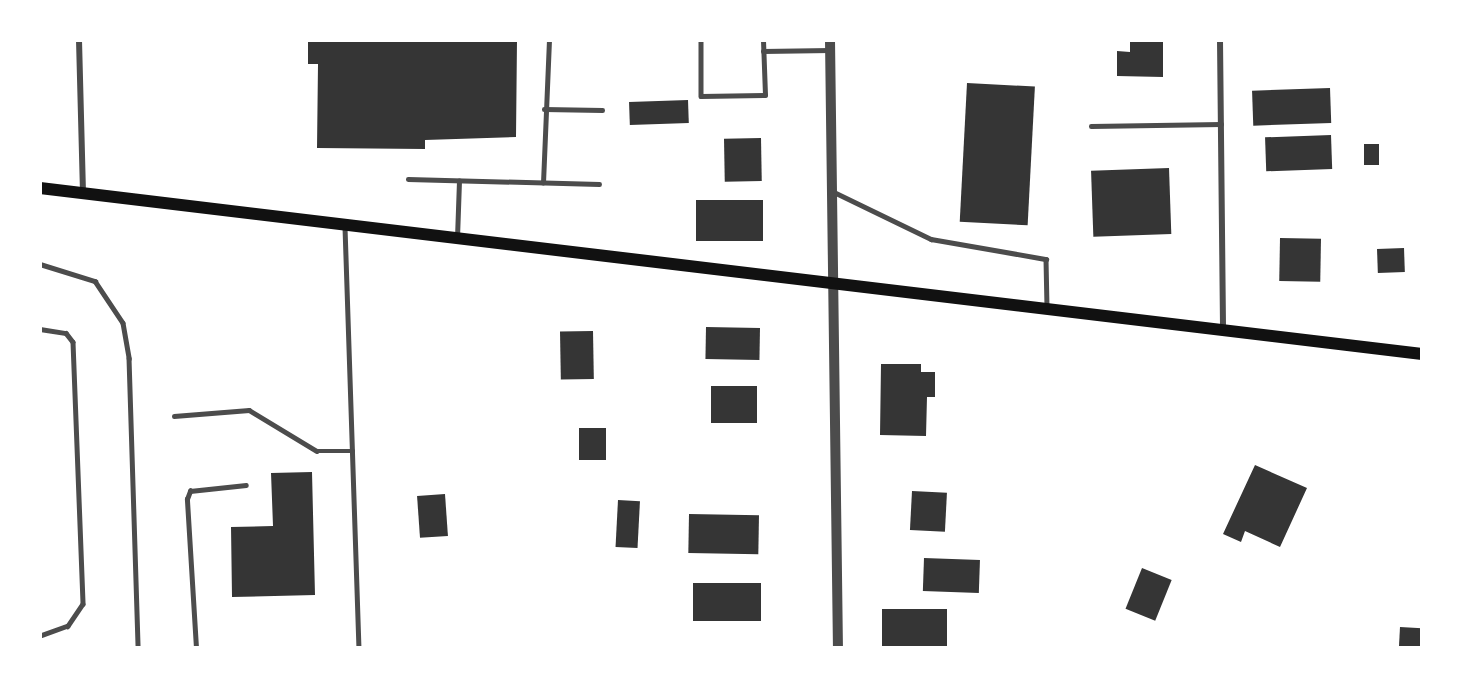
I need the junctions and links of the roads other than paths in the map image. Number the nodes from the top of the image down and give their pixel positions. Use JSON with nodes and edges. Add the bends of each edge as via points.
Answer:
{"nodes":[{"id":1,"x":79,"y":40,"type":"edge"},
{"id":2,"x":549,"y":40,"type":"edge"},
{"id":3,"x":701,"y":40,"type":"edge"},
{"id":4,"x":763,"y":40,"type":"edge"},
{"id":5,"x":1220,"y":40,"type":"edge"},
{"id":6,"x":830,"y":45,"type":"edge"},
{"id":7,"x":763,"y":51,"type":"junction"},
{"id":8,"x":544,"y":109,"type":"junction"},
{"id":9,"x":603,"y":110,"type":"dead end"},
{"id":10,"x":1221,"y":124,"type":"junction"},
{"id":11,"x":1091,"y":126,"type":"dead end"},
{"id":12,"x":408,"y":179,"type":"dead end"},
{"id":13,"x":459,"y":181,"type":"junction"},
{"id":14,"x":543,"y":183,"type":"junction"},
{"id":15,"x":599,"y":184,"type":"dead end"},
{"id":16,"x":40,"y":188,"type":"edge"},
{"id":17,"x":834,"y":192,"type":"junction"},
{"id":18,"x":83,"y":193,"type":"junction"},
{"id":19,"x":345,"y":224,"type":"junction"},
{"id":20,"x":457,"y":238,"type":"junction"},
{"id":21,"x":40,"y":264,"type":"edge"},
{"id":22,"x":835,"y":283,"type":"junction"},
{"id":23,"x":1047,"y":309,"type":"junction"},
{"id":24,"x":40,"y":329,"type":"edge"},
{"id":25,"x":1224,"y":330,"type":"junction"},
{"id":26,"x":1422,"y":354,"type":"edge"},
{"id":27,"x":174,"y":416,"type":"dead end"},
{"id":28,"x":353,"y":451,"type":"junction"},
{"id":29,"x":246,"y":485,"type":"dead end"},
{"id":30,"x":40,"y":636,"type":"edge"},
{"id":31,"x":138,"y":645,"type":"junction"},
{"id":32,"x":121,"y":648,"type":"edge"},
{"id":33,"x":181,"y":648,"type":"edge"},
{"id":34,"x":195,"y":648,"type":"edge"},
{"id":35,"x":359,"y":648,"type":"edge"},
{"id":36,"x":838,"y":648,"type":"edge"}],
"edges":[{"from":1,"to":18,"type":"street"},
{"from":2,"to":8,"type":"lane"},
{"from":3,"to":7,"type":"lane","via":[[701,96],[765,95]]},
{"from":4,"to":7,"type":"lane"},
{"from":5,"to":10,"type":"street"},
{"from":6,"to":7,"type":"lane"},
{"from":6,"to":17,"type":"street"},
{"from":8,"to":9,"type":"lane"},
{"from":8,"to":14,"type":"lane"},
{"from":10,"to":11,"type":"lane"},
{"from":10,"to":25,"type":"street"},
{"from":12,"to":13,"type":"lane"},
{"from":13,"to":14,"type":"lane"},
{"from":13,"to":20,"type":"lane"},
{"from":14,"to":15,"type":"lane"},
{"from":16,"to":18,"type":"main road"},
{"from":17,"to":22,"type":"street"},
{"from":17,"to":23,"type":"lane","via":[[931,239],[1046,260]]},
{"from":18,"to":19,"type":"main road"},
{"from":19,"to":20,"type":"main road"},
{"from":19,"to":28,"type":"lane"},
{"from":20,"to":22,"type":"main road"},
{"from":21,"to":31,"type":"lane","via":[[95,281],[123,322],[129,358]]},
{"from":22,"to":23,"type":"main road"},
{"from":22,"to":36,"type":"street"},
{"from":23,"to":25,"type":"main road"},
{"from":24,"to":30,"type":"lane","via":[[66,333],[73,342],[83,604],[68,627]]},
{"from":25,"to":26,"type":"main road"},
{"from":27,"to":28,"type":"lane","via":[[249,410],[317,452]]},
{"from":28,"to":35,"type":"lane"},
{"from":29,"to":34,"type":"lane","via":[[190,491],[187,499]]},
{"from":31,"to":32,"type":"lane"},
{"from":31,"to":33,"type":"lane"}]}
